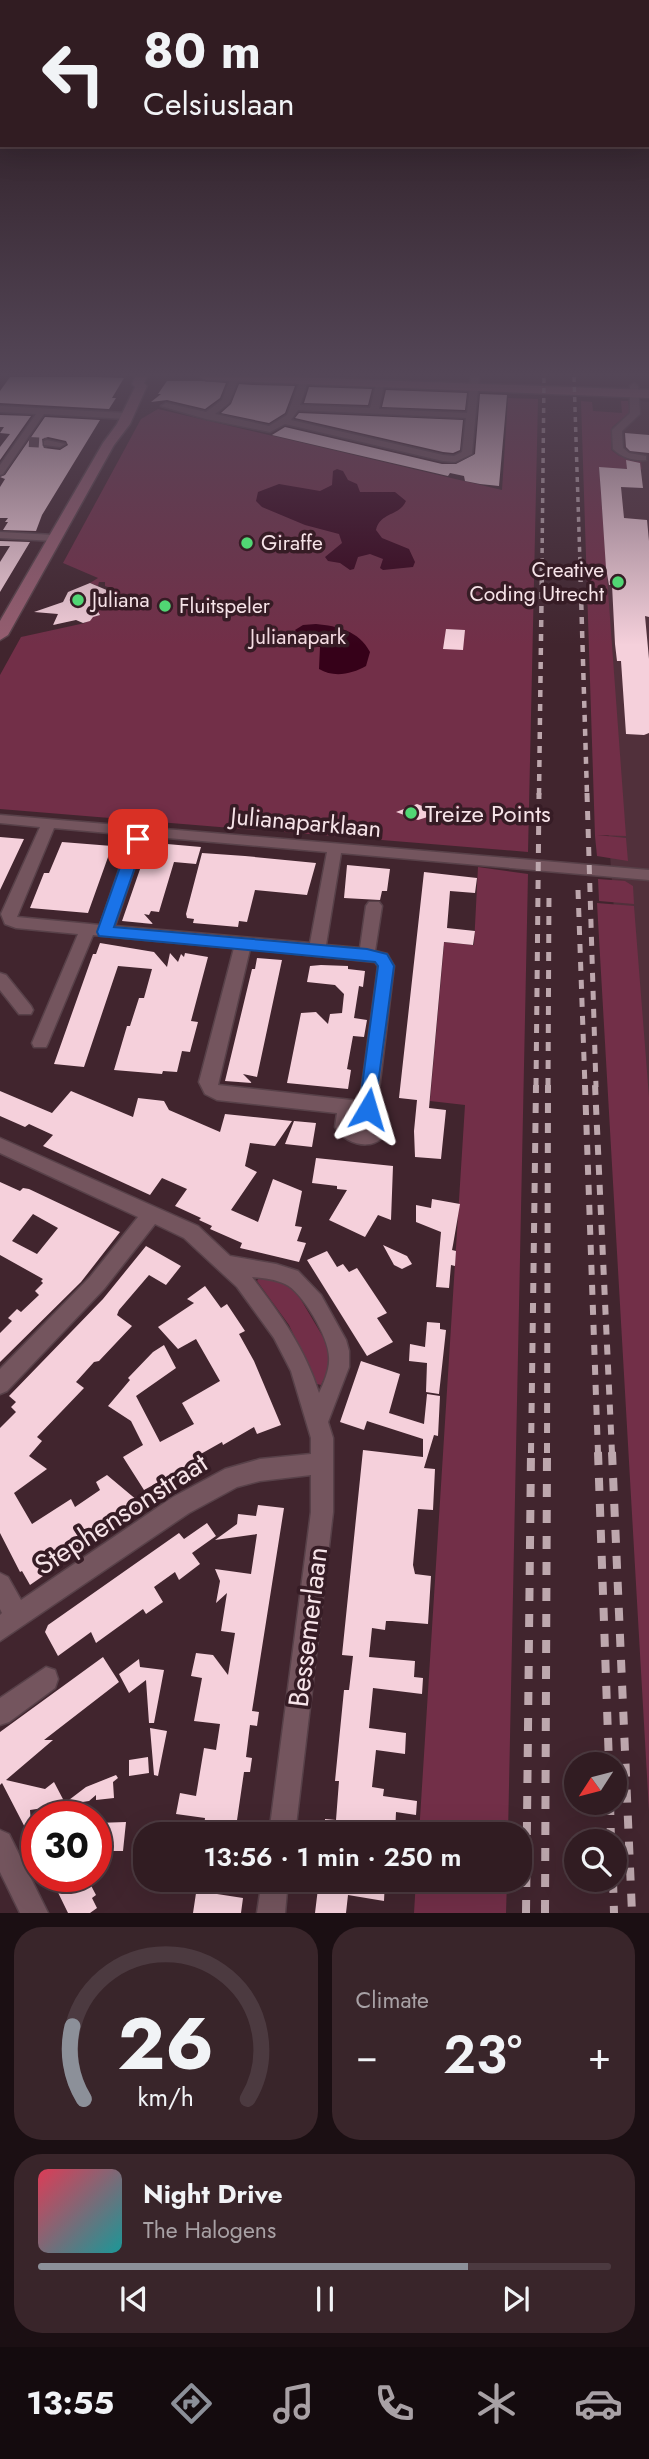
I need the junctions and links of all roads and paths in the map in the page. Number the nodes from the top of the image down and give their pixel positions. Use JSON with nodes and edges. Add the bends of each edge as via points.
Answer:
{"nodes":[{"id":1,"x":96,"y":466,"type":"edge"},
{"id":2,"x":0,"y":535,"type":"edge"},
{"id":3,"x":54,"y":538,"type":"junction"},
{"id":4,"x":0,"y":635,"type":"edge"},
{"id":5,"x":0,"y":819,"type":"edge"},
{"id":6,"x":49,"y":822,"type":"junction"},
{"id":7,"x":140,"y":830,"type":"junction"},
{"id":8,"x":335,"y":848,"type":"junction"},
{"id":9,"x":649,"y":875,"type":"edge"},
{"id":10,"x":374,"y":906,"type":"dead end"},
{"id":11,"x":5,"y":922,"type":"edge"},
{"id":12,"x":87,"y":931,"type":"junction"},
{"id":13,"x":105,"y":932,"type":"junction"},
{"id":14,"x":243,"y":945,"type":"junction"},
{"id":15,"x":317,"y":950,"type":"junction"},
{"id":16,"x":367,"y":954,"type":"junction"},
{"id":17,"x":0,"y":979,"type":"edge"},
{"id":18,"x":24,"y":1010,"type":"dead end"},
{"id":19,"x":40,"y":1043,"type":"dead end"},
{"id":20,"x":347,"y":1107,"type":"junction"},
{"id":21,"x":368,"y":1109,"type":"junction"},
{"id":22,"x":0,"y":1145,"type":"edge"},
{"id":23,"x":151,"y":1215,"type":"junction"},
{"id":24,"x":227,"y":1264,"type":"junction"},
{"id":25,"x":0,"y":1384,"type":"edge"},
{"id":26,"x":318,"y":1420,"type":"junction"},
{"id":27,"x":323,"y":1463,"type":"junction"},
{"id":28,"x":0,"y":1585,"type":"edge"},
{"id":29,"x":9,"y":1623,"type":"edge"},
{"id":30,"x":46,"y":1679,"type":"dead end"},
{"id":31,"x":0,"y":1713,"type":"edge"},
{"id":32,"x":283,"y":1822,"type":"edge"},
{"id":33,"x":0,"y":1843,"type":"edge"},
{"id":34,"x":274,"y":1892,"type":"edge"},
{"id":35,"x":34,"y":1913,"type":"edge"},
{"id":36,"x":271,"y":1913,"type":"edge"}],
"edges":[{"from":1,"to":3,"type":"main road"},
{"from":2,"to":3,"type":"street"},
{"from":3,"to":4,"type":"main road"},
{"from":5,"to":6,"type":"street","name":"Julianaparklaan"},
{"from":6,"to":7,"type":"street","name":"Julianaparklaan"},
{"from":6,"to":11,"type":"street"},
{"from":7,"to":8,"type":"street","name":"Julianaparklaan"},
{"from":7,"to":13,"type":"street"},
{"from":8,"to":9,"type":"street","name":"Julianaparklaan"},
{"from":8,"to":15,"type":"street"},
{"from":10,"to":16,"type":"street"},
{"from":11,"to":12,"type":"street"},
{"from":12,"to":13,"type":"street"},
{"from":12,"to":19,"type":"street"},
{"from":13,"to":14,"type":"street"},
{"from":14,"to":15,"type":"street"},
{"from":14,"to":20,"type":"street","via":[[208,1082],[211,1089]]},
{"from":15,"to":16,"type":"street"},
{"from":16,"to":21,"type":"street","via":[[381,958],[386,966]]},
{"from":17,"to":18,"type":"street"},
{"from":20,"to":21,"type":"street"},
{"from":20,"to":21,"type":"street","via":[[344,1127],[349,1135],[371,1137],[379,1133],[380,1115]]},
{"from":22,"to":23,"type":"street","name":"Bessemerlaan"},
{"from":23,"to":24,"type":"street","name":"Bessemerlaan","via":[[182,1226]]},
{"from":23,"to":25,"type":"street","via":[[97,1283]]},
{"from":24,"to":26,"type":"street","name":"Bessemerlaan","via":[[281,1331],[301,1369]]},
{"from":24,"to":26,"type":"street","name":"Bessemerlaan","via":[[292,1277],[333,1333],[340,1359]]},
{"from":26,"to":27,"type":"street","name":"Bessemerlaan"},
{"from":27,"to":29,"type":"street","name":"Stephensonstraat","via":[[260,1469],[233,1477],[181,1505]]},
{"from":27,"to":32,"type":"street","name":"Bessemerlaan","via":[[322,1512]]},
{"from":28,"to":29,"type":"street"},
{"from":30,"to":31,"type":"street"},
{"from":33,"to":35,"type":"street"},
{"from":34,"to":36,"type":"street"}]}
